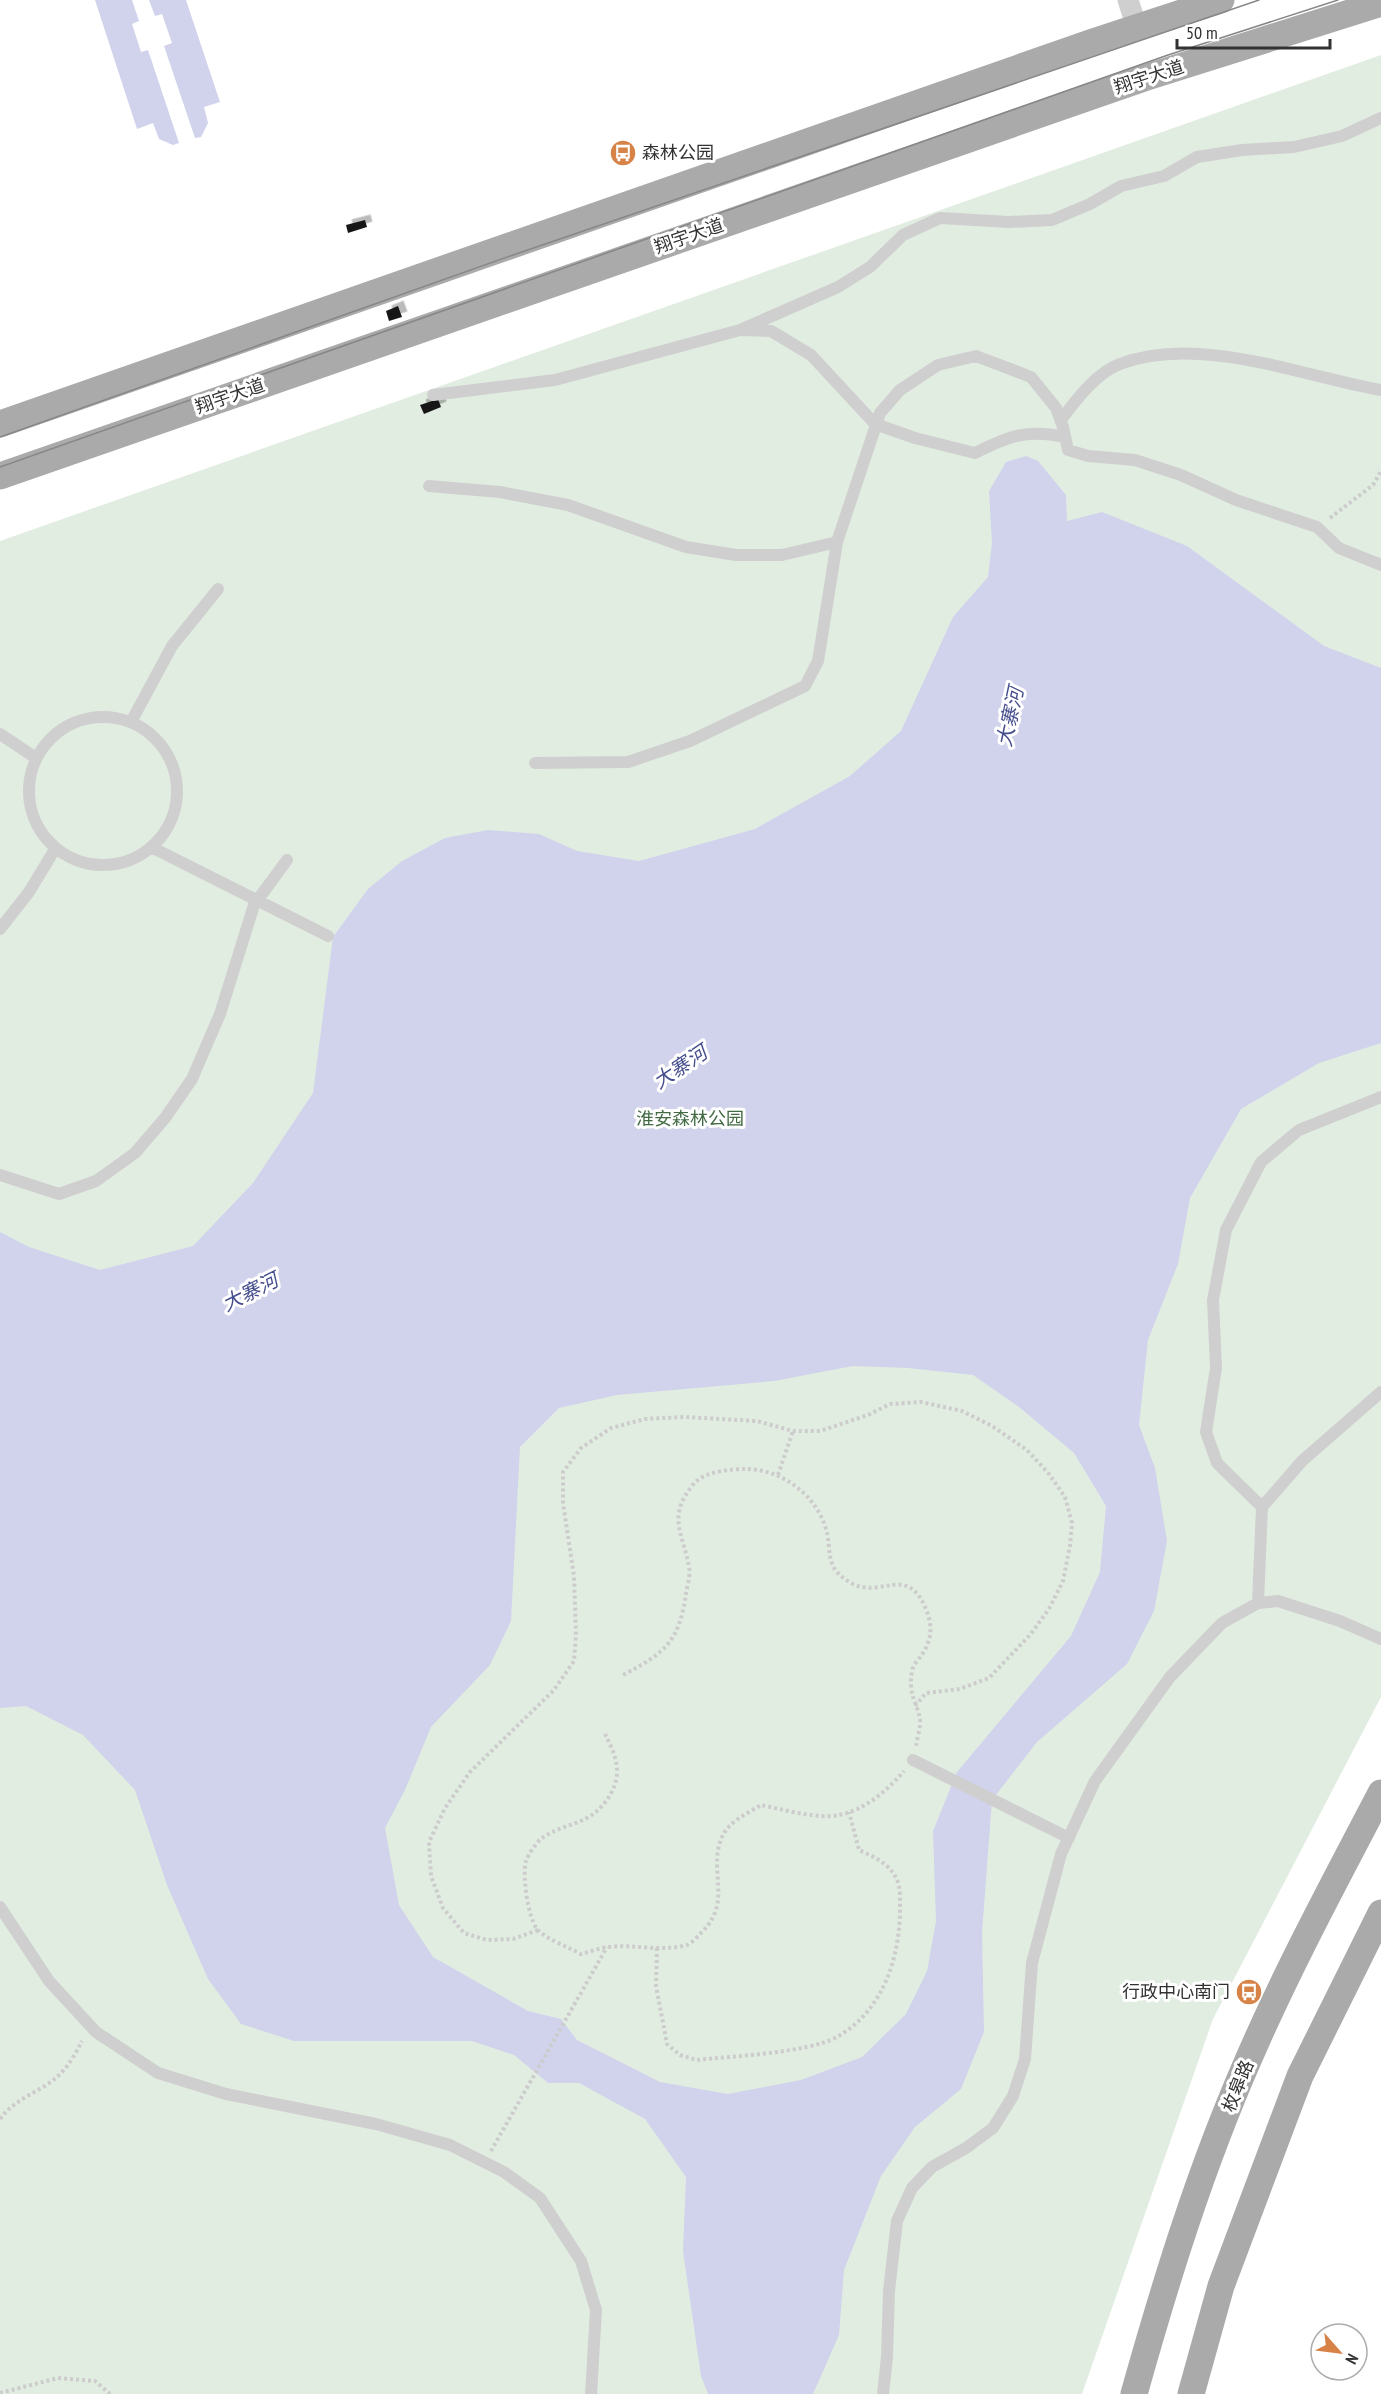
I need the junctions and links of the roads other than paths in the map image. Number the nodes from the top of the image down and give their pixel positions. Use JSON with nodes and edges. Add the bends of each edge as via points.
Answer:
{"nodes":[{"id":1,"x":1128,"y":0,"type":"edge"},
{"id":2,"x":1221,"y":0,"type":"edge"},
{"id":3,"x":1381,"y":3,"type":"edge"},
{"id":4,"x":1137,"y":28,"type":"junction"},
{"id":5,"x":1381,"y":118,"type":"edge"},
{"id":6,"x":740,"y":330,"type":"junction"},
{"id":7,"x":1381,"y":390,"type":"edge"},
{"id":8,"x":433,"y":395,"type":"dead end"},
{"id":9,"x":1061,"y":420,"type":"junction"},
{"id":10,"x":0,"y":424,"type":"edge"},
{"id":11,"x":875,"y":424,"type":"junction"},
{"id":12,"x":1065,"y":437,"type":"junction"},
{"id":13,"x":0,"y":476,"type":"edge"},
{"id":14,"x":429,"y":486,"type":"dead end"},
{"id":15,"x":837,"y":542,"type":"junction"},
{"id":16,"x":1381,"y":565,"type":"edge"},
{"id":17,"x":218,"y":589,"type":"dead end"},
{"id":18,"x":131,"y":722,"type":"junction"},
{"id":19,"x":0,"y":734,"type":"edge"},
{"id":20,"x":36,"y":758,"type":"junction"},
{"id":21,"x":535,"y":763,"type":"dead end"},
{"id":22,"x":151,"y":847,"type":"junction"},
{"id":23,"x":56,"y":849,"type":"junction"},
{"id":24,"x":287,"y":860,"type":"dead end"},
{"id":25,"x":258,"y":901,"type":"junction"},
{"id":26,"x":0,"y":929,"type":"edge"},
{"id":27,"x":328,"y":936,"type":"dead end"},
{"id":28,"x":1381,"y":1097,"type":"edge"},
{"id":29,"x":0,"y":1174,"type":"edge"},
{"id":30,"x":1381,"y":1392,"type":"edge"},
{"id":31,"x":1262,"y":1506,"type":"junction"},
{"id":32,"x":1258,"y":1603,"type":"junction"},
{"id":33,"x":1381,"y":1639,"type":"edge"},
{"id":34,"x":914,"y":1760,"type":"road end"},
{"id":35,"x":1381,"y":1793,"type":"edge"},
{"id":36,"x":1069,"y":1838,"type":"junction"},
{"id":37,"x":0,"y":1907,"type":"edge"},
{"id":38,"x":1381,"y":1913,"type":"edge"},
{"id":39,"x":591,"y":2394,"type":"edge"},
{"id":40,"x":884,"y":2394,"type":"edge"},
{"id":41,"x":1134,"y":2394,"type":"edge"},
{"id":42,"x":1191,"y":2394,"type":"edge"}],
"edges":[{"from":1,"to":4,"type":"street"},
{"from":2,"to":4,"type":"main road"},
{"from":3,"to":13,"type":"main road","name":"翔宇大道","via":[[1144,78]]},
{"from":4,"to":10,"type":"main road"},
{"from":5,"to":6,"type":"street","via":[[1342,136],[1294,147],[1197,157],[1164,176],[1121,186],[1052,220],[940,218],[903,235],[870,267],[838,287]]},
{"from":6,"to":8,"type":"street","via":[[555,380]]},
{"from":6,"to":11,"type":"street","via":[[771,331],[811,355]]},
{"from":7,"to":9,"type":"street","via":[[1205,353],[1157,355],[1118,364],[1083,391]]},
{"from":9,"to":11,"type":"street","via":[[1031,377],[976,356],[938,365],[900,390]]},
{"from":9,"to":12,"type":"street"},
{"from":11,"to":12,"type":"street","via":[[975,453],[1006,437],[1041,432]]},
{"from":11,"to":15,"type":"street"},
{"from":12,"to":16,"type":"street","via":[[1068,450],[1135,460],[1317,527],[1339,548]]},
{"from":14,"to":15,"type":"street","via":[[500,492],[568,505],[686,547],[736,555],[782,555]]},
{"from":15,"to":21,"type":"street","via":[[818,661],[805,686],[690,741],[628,762]]},
{"from":17,"to":18,"type":"street","via":[[172,646]]},
{"from":18,"to":20,"type":"street","via":[[119,717],[94,716],[70,723],[50,738]]},
{"from":18,"to":22,"type":"street","via":[[161,742],[173,764],[178,788],[175,813],[164,835]]},
{"from":19,"to":20,"type":"street"},
{"from":20,"to":23,"type":"street","via":[[29,782],[30,807],[39,830]]},
{"from":22,"to":23,"type":"street","via":[[125,863],[100,866],[77,861]]},
{"from":22,"to":25,"type":"street"},
{"from":23,"to":26,"type":"street","via":[[30,892]]},
{"from":24,"to":25,"type":"street"},
{"from":25,"to":27,"type":"street"},
{"from":25,"to":29,"type":"street","via":[[220,1014],[192,1079],[135,1153],[96,1181],[59,1194]]},
{"from":28,"to":31,"type":"street","via":[[1299,1130],[1261,1162],[1226,1230],[1213,1300],[1216,1368],[1206,1432],[1217,1462]]},
{"from":30,"to":31,"type":"street","via":[[1302,1461]]},
{"from":31,"to":32,"type":"street"},
{"from":32,"to":33,"type":"street","via":[[1278,1601]]},
{"from":32,"to":36,"type":"street","via":[[1222,1623],[1170,1677],[1095,1781]]},
{"from":34,"to":36,"type":"street"},
{"from":35,"to":41,"type":"main road","name":"枚皋路","via":[[1309,1930],[1249,2058],[1169,2272]]},
{"from":36,"to":40,"type":"street","via":[[1061,1854],[1032,1963],[1025,2059],[1014,2096],[993,2128],[932,2167],[912,2188],[897,2221]]},
{"from":37,"to":39,"type":"street","via":[[49,1981],[90,2026],[158,2073],[226,2094],[376,2124],[450,2145],[504,2172],[540,2198],[581,2260],[597,2310]]},
{"from":38,"to":42,"type":"main road","via":[[1300,2076],[1221,2286]]}]}
